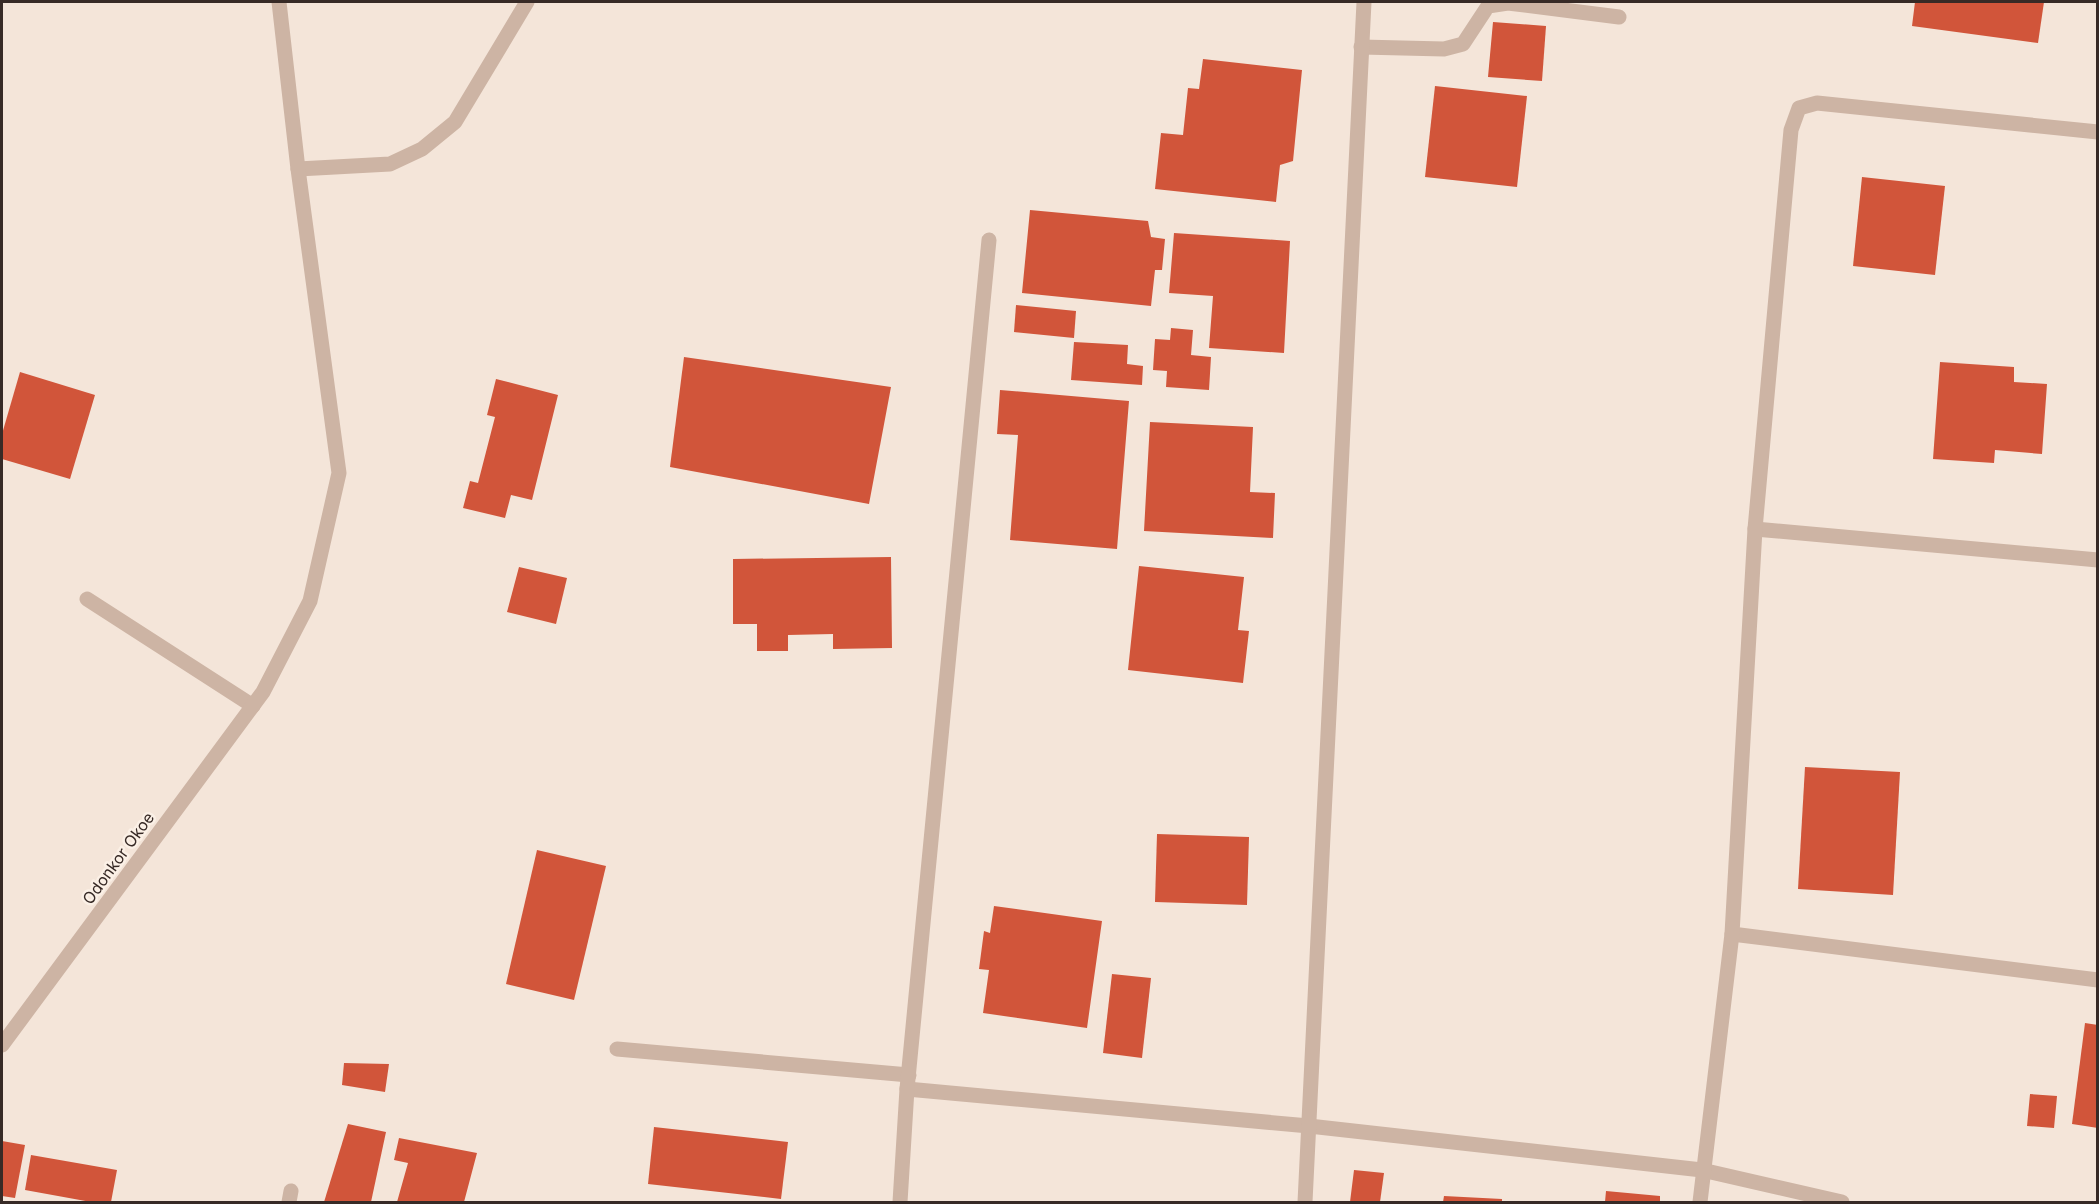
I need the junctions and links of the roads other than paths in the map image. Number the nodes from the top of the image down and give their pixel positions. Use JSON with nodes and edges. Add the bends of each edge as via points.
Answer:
{"nodes":[{"id":1,"x":279,"y":2,"type":"edge"},
{"id":2,"x":527,"y":2,"type":"edge"},
{"id":3,"x":1364,"y":2,"type":"edge"},
{"id":4,"x":1619,"y":17,"type":"dead end"},
{"id":5,"x":1362,"y":46,"type":"junction"},
{"id":6,"x":2097,"y":132,"type":"edge"},
{"id":7,"x":298,"y":169,"type":"junction"},
{"id":8,"x":989,"y":240,"type":"dead end"},
{"id":9,"x":1755,"y":529,"type":"junction"},
{"id":10,"x":2097,"y":560,"type":"edge"},
{"id":11,"x":87,"y":599,"type":"dead end"},
{"id":12,"x":253,"y":706,"type":"junction"},
{"id":13,"x":1732,"y":934,"type":"junction"},
{"id":14,"x":2097,"y":981,"type":"edge"},
{"id":15,"x":2,"y":1045,"type":"edge"},
{"id":16,"x":617,"y":1049,"type":"dead end"},
{"id":17,"x":908,"y":1082,"type":"junction"},
{"id":18,"x":1310,"y":1126,"type":"junction"},
{"id":19,"x":1702,"y":1170,"type":"junction"},
{"id":20,"x":900,"y":1203,"type":"edge"},
{"id":21,"x":1305,"y":1203,"type":"edge"},
{"id":22,"x":1700,"y":1203,"type":"edge"},
{"id":23,"x":1842,"y":1203,"type":"edge"}],
"edges":[{"from":1,"to":7,"type":"street","name":"Odonkor Okoe"},
{"from":2,"to":7,"type":"street","via":[[455,122],[422,149],[390,164]]},
{"from":3,"to":5,"type":"street"},
{"from":4,"to":5,"type":"street","via":[[1508,3],[1488,6],[1463,44],[1444,49]]},
{"from":5,"to":18,"type":"street"},
{"from":6,"to":9,"type":"street","via":[[1816,103],[1799,108],[1791,129]]},
{"from":7,"to":12,"type":"street","name":"Odonkor Okoe","via":[[339,473],[310,601]]},
{"from":8,"to":17,"type":"street"},
{"from":9,"to":10,"type":"street"},
{"from":9,"to":13,"type":"street"},
{"from":11,"to":12,"type":"street"},
{"from":12,"to":15,"type":"street","name":"Odonkor Okoe"},
{"from":13,"to":14,"type":"street"},
{"from":13,"to":19,"type":"street"},
{"from":16,"to":17,"type":"street"},
{"from":17,"to":18,"type":"street"},
{"from":17,"to":20,"type":"street"},
{"from":18,"to":19,"type":"street"},
{"from":18,"to":21,"type":"street"},
{"from":19,"to":22,"type":"street"},
{"from":19,"to":23,"type":"street"}]}
